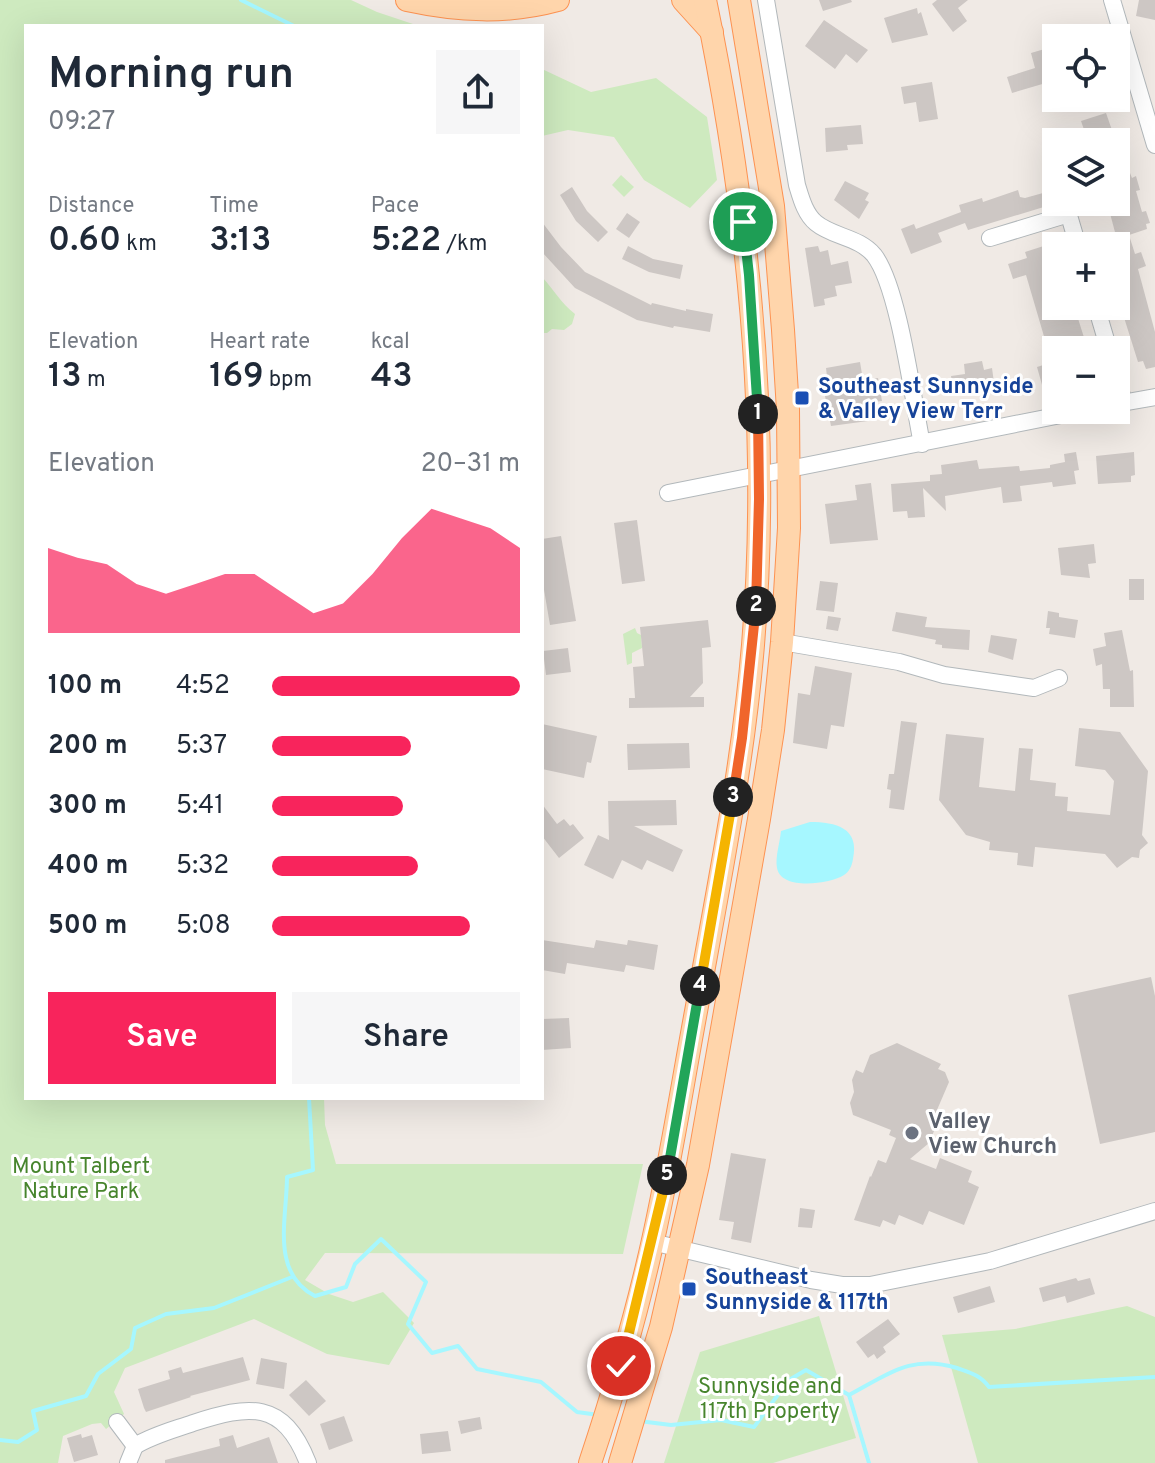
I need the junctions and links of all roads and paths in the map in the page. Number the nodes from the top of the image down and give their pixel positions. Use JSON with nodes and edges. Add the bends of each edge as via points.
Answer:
{"nodes":[{"id":1,"x":407,"y":0,"type":"edge"},
{"id":2,"x":558,"y":0,"type":"edge"},
{"id":3,"x":683,"y":0,"type":"edge"},
{"id":4,"x":705,"y":0,"type":"edge"},
{"id":5,"x":739,"y":0,"type":"edge"},
{"id":6,"x":766,"y":0,"type":"edge"},
{"id":7,"x":1112,"y":0,"type":"edge"},
{"id":8,"x":712,"y":32,"type":"junction"},
{"id":9,"x":1155,"y":145,"type":"edge"},
{"id":10,"x":1046,"y":216,"type":"edge"},
{"id":11,"x":990,"y":238,"type":"dead end"},
{"id":12,"x":1155,"y":397,"type":"edge"},
{"id":13,"x":1130,"y":401,"type":"edge"},
{"id":14,"x":1042,"y":419,"type":"edge"},
{"id":15,"x":922,"y":444,"type":"junction"},
{"id":16,"x":788,"y":470,"type":"junction"},
{"id":17,"x":759,"y":476,"type":"junction"},
{"id":18,"x":668,"y":493,"type":"dead end"},
{"id":19,"x":782,"y":642,"type":"junction"},
{"id":20,"x":1059,"y":678,"type":"dead end"},
{"id":21,"x":1155,"y":1211,"type":"edge"},
{"id":22,"x":652,"y":1242,"type":"junction"},
{"id":23,"x":680,"y":1249,"type":"junction"},
{"id":24,"x":117,"y":1422,"type":"dead end"},
{"id":25,"x":135,"y":1446,"type":"junction"},
{"id":26,"x":593,"y":1454,"type":"edge"},
{"id":27,"x":622,"y":1456,"type":"edge"},
{"id":28,"x":307,"y":1462,"type":"edge"},
{"id":29,"x":128,"y":1463,"type":"edge"}],
"edges":[{"from":1,"to":2,"type":"main road","via":[[488,11]]},
{"from":3,"to":8,"type":"main road"},
{"from":4,"to":8,"type":"main road"},
{"from":5,"to":16,"type":"main road","via":[[773,206]]},
{"from":6,"to":15,"type":"street","via":[[803,206],[814,222],[859,242],[882,267]]},
{"from":7,"to":9,"type":"street"},
{"from":8,"to":17,"type":"main road","via":[[749,275]]},
{"from":10,"to":11,"type":"street"},
{"from":12,"to":13,"type":"street"},
{"from":14,"to":15,"type":"street"},
{"from":15,"to":16,"type":"street"},
{"from":16,"to":17,"type":"street"},
{"from":16,"to":19,"type":"main road"},
{"from":17,"to":18,"type":"street"},
{"from":17,"to":22,"type":"main road","via":[[758,576],[742,738]]},
{"from":19,"to":20,"type":"street","via":[[1034,688]]},
{"from":19,"to":23,"type":"main road","via":[[759,819]]},
{"from":21,"to":23,"type":"street","via":[[990,1261],[870,1285],[811,1280]]},
{"from":22,"to":23,"type":"street"},
{"from":22,"to":26,"type":"main road"},
{"from":23,"to":27,"type":"main road"},
{"from":24,"to":25,"type":"street"},
{"from":25,"to":28,"type":"street","via":[[230,1411],[262,1410],[287,1425]]},
{"from":25,"to":29,"type":"street"}]}
